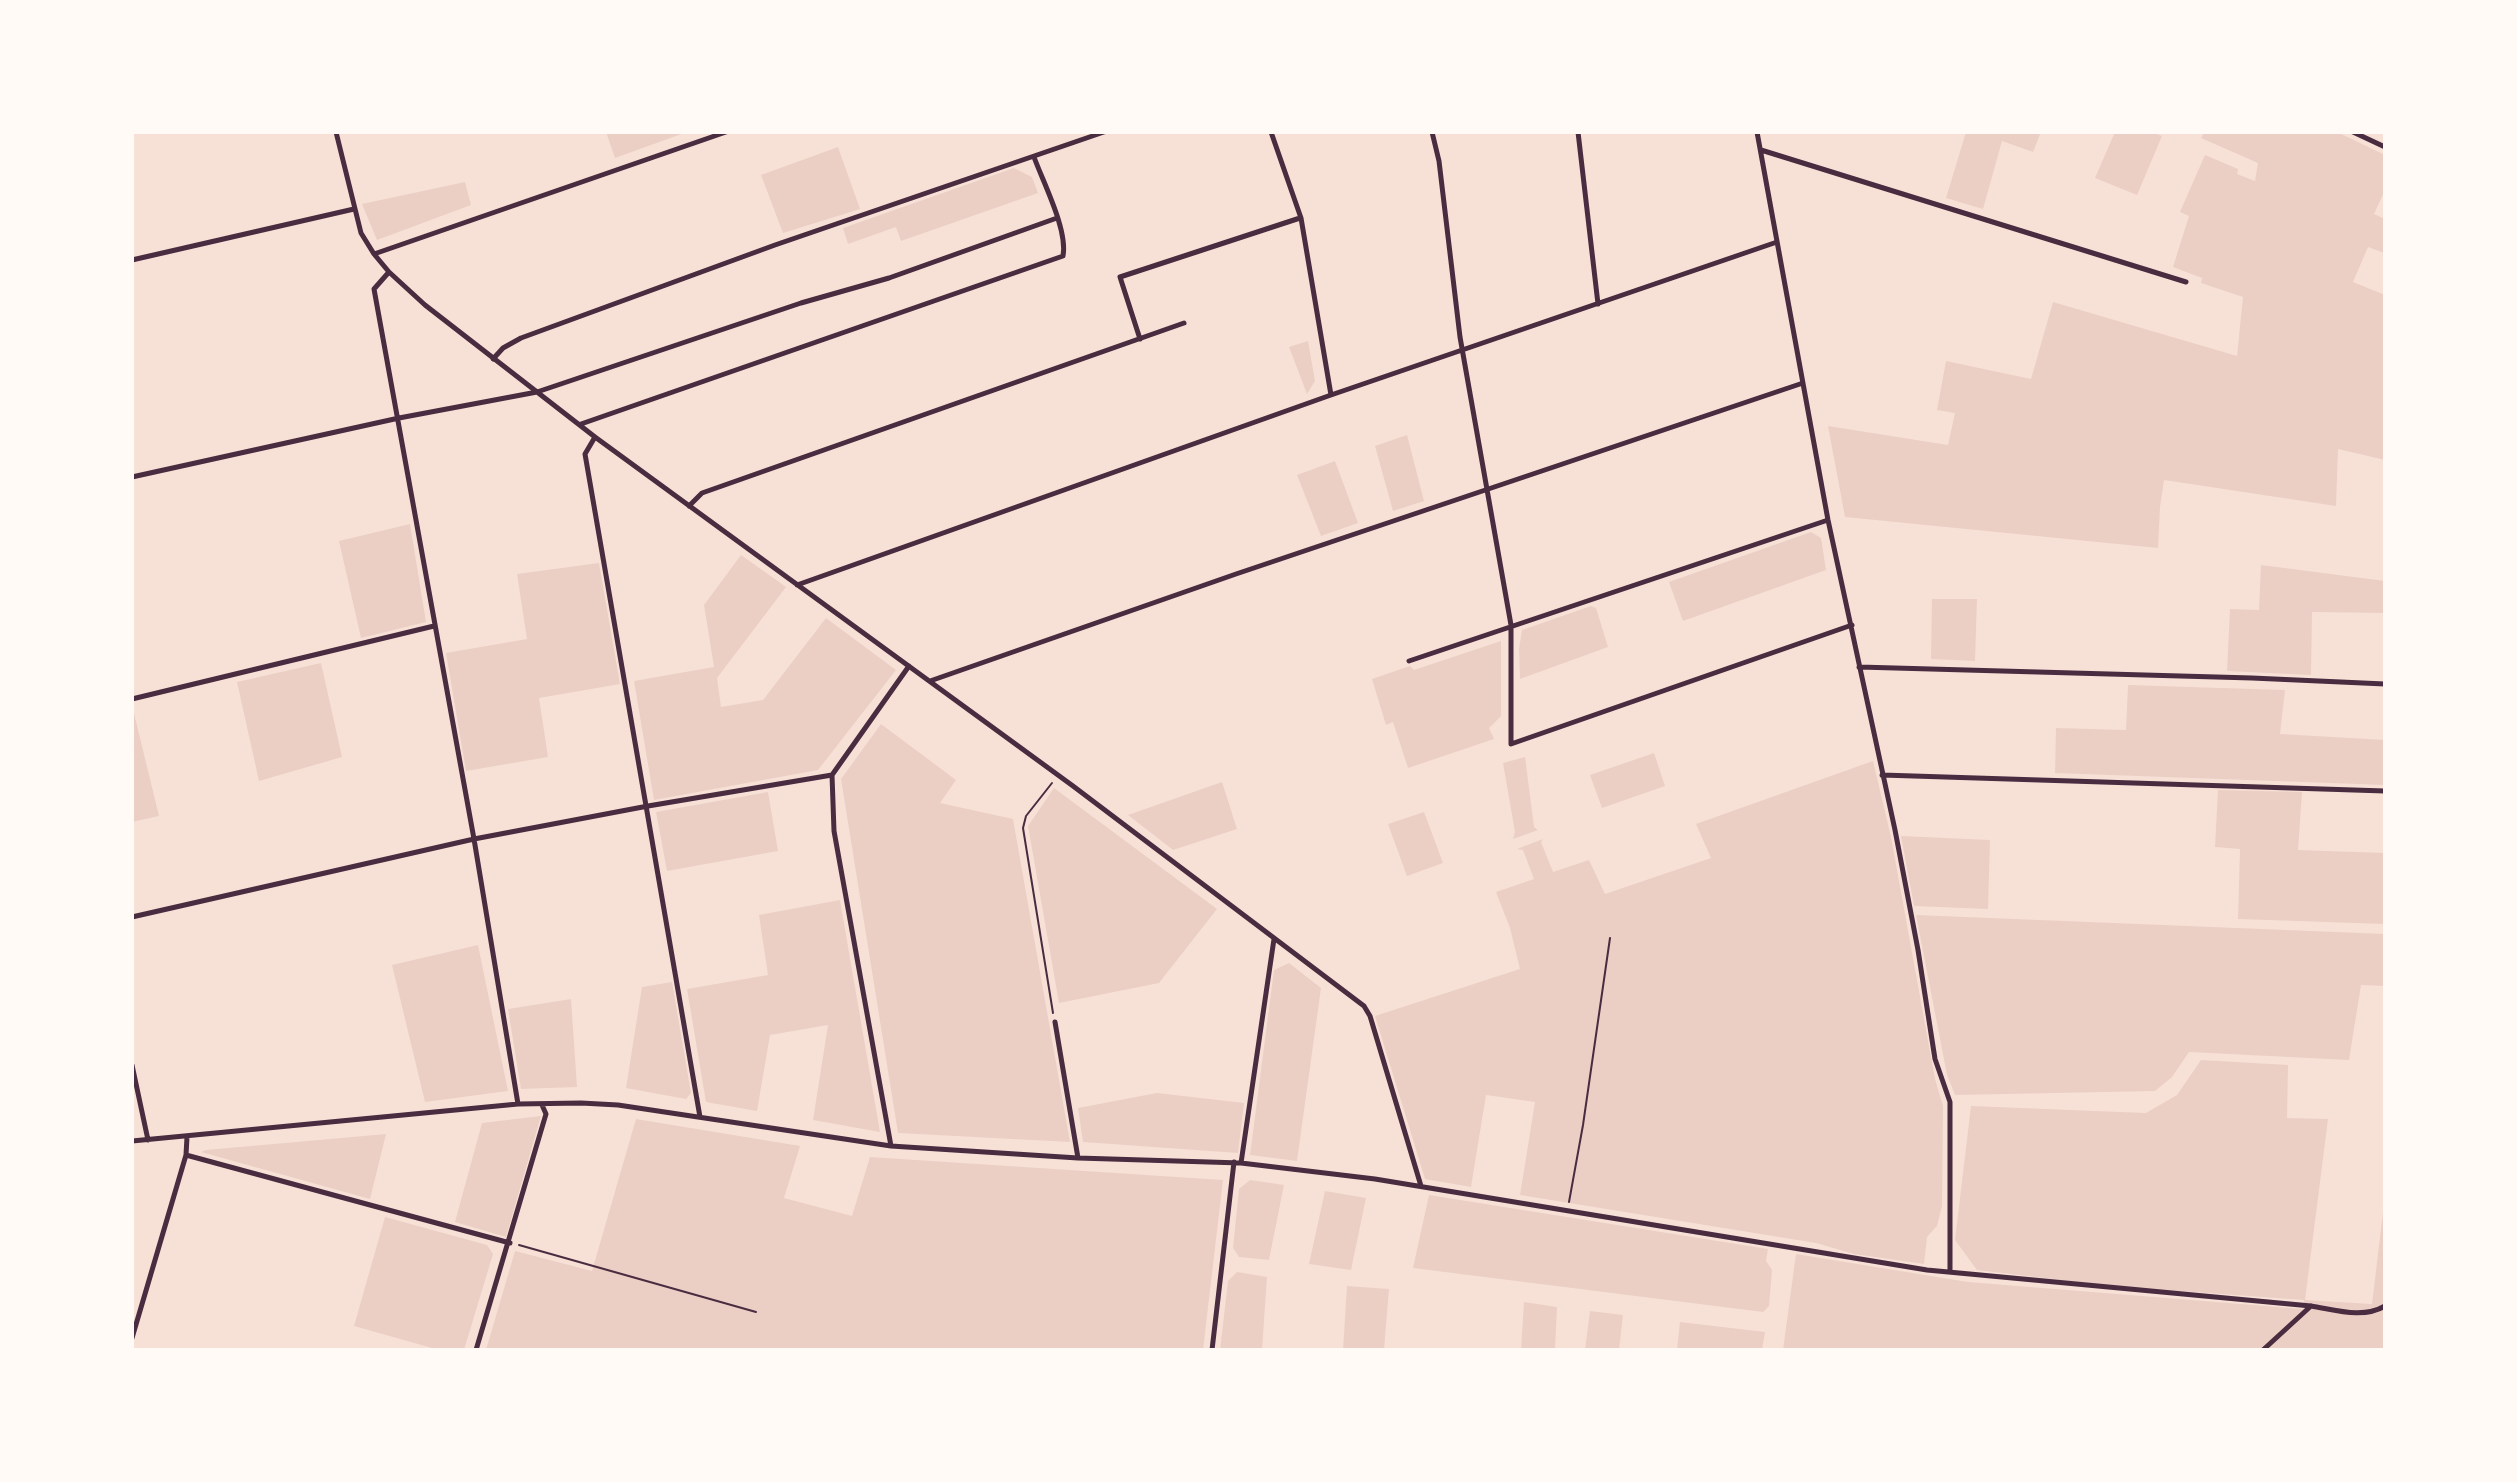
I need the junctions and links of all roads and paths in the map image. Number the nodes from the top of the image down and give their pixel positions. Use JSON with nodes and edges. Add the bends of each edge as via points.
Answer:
{"nodes":[{"id":1,"x":336,"y":132,"type":"edge"},
{"id":2,"x":726,"y":132,"type":"edge"},
{"id":3,"x":1104,"y":132,"type":"edge"},
{"id":4,"x":1271,"y":132,"type":"edge"},
{"id":5,"x":1432,"y":132,"type":"edge"},
{"id":6,"x":1578,"y":132,"type":"edge"},
{"id":7,"x":1757,"y":132,"type":"edge"},
{"id":8,"x":2353,"y":132,"type":"edge"},
{"id":9,"x":2385,"y":147,"type":"edge"},
{"id":10,"x":1761,"y":150,"type":"junction"},
{"id":11,"x":1034,"y":157,"type":"junction"},
{"id":12,"x":354,"y":209,"type":"junction"},
{"id":13,"x":1057,"y":218,"type":"junction"},
{"id":14,"x":1301,"y":218,"type":"junction"},
{"id":15,"x":1777,"y":242,"type":"junction"},
{"id":16,"x":374,"y":254,"type":"junction"},
{"id":17,"x":132,"y":260,"type":"edge"},
{"id":18,"x":389,"y":272,"type":"junction"},
{"id":19,"x":2186,"y":282,"type":"dead end"},
{"id":20,"x":1598,"y":304,"type":"junction"},
{"id":21,"x":1184,"y":323,"type":"dead end"},
{"id":22,"x":1140,"y":339,"type":"junction"},
{"id":23,"x":1463,"y":350,"type":"junction"},
{"id":24,"x":493,"y":359,"type":"junction"},
{"id":25,"x":1803,"y":383,"type":"junction"},
{"id":26,"x":537,"y":392,"type":"junction"},
{"id":27,"x":1331,"y":395,"type":"junction"},
{"id":28,"x":399,"y":418,"type":"junction"},
{"id":29,"x":580,"y":424,"type":"junction"},
{"id":30,"x":595,"y":437,"type":"junction"},
{"id":31,"x":132,"y":477,"type":"edge"},
{"id":32,"x":1488,"y":489,"type":"junction"},
{"id":33,"x":689,"y":506,"type":"junction"},
{"id":34,"x":1828,"y":520,"type":"junction"},
{"id":35,"x":797,"y":585,"type":"junction"},
{"id":36,"x":1511,"y":625,"type":"junction"},
{"id":37,"x":1852,"y":625,"type":"junction"},
{"id":38,"x":434,"y":626,"type":"junction"},
{"id":39,"x":1409,"y":661,"type":"dead end"},
{"id":40,"x":909,"y":666,"type":"junction"},
{"id":41,"x":1859,"y":667,"type":"junction"},
{"id":42,"x":929,"y":681,"type":"junction"},
{"id":43,"x":2385,"y":684,"type":"edge"},
{"id":44,"x":132,"y":699,"type":"edge"},
{"id":45,"x":832,"y":775,"type":"junction"},
{"id":46,"x":1058,"y":775,"type":"junction"},
{"id":47,"x":1882,"y":775,"type":"junction"},
{"id":48,"x":2385,"y":791,"type":"edge"},
{"id":49,"x":648,"y":806,"type":"junction"},
{"id":50,"x":474,"y":839,"type":"junction"},
{"id":51,"x":132,"y":917,"type":"edge"},
{"id":52,"x":1610,"y":938,"type":"dead end"},
{"id":53,"x":1274,"y":939,"type":"junction"},
{"id":54,"x":1055,"y":1022,"type":"joint"},
{"id":55,"x":132,"y":1065,"type":"edge"},
{"id":56,"x":518,"y":1104,"type":"junction"},
{"id":57,"x":542,"y":1105,"type":"junction"},
{"id":58,"x":700,"y":1117,"type":"junction"},
{"id":59,"x":187,"y":1137,"type":"junction"},
{"id":60,"x":148,"y":1140,"type":"junction"},
{"id":61,"x":132,"y":1141,"type":"edge"},
{"id":62,"x":891,"y":1146,"type":"junction"},
{"id":63,"x":186,"y":1155,"type":"junction"},
{"id":64,"x":1078,"y":1158,"type":"junction"},
{"id":65,"x":1237,"y":1163,"type":"junction"},
{"id":66,"x":1421,"y":1186,"type":"junction"},
{"id":67,"x":1567,"y":1211,"type":"junction"},
{"id":68,"x":510,"y":1243,"type":"junction"},
{"id":69,"x":1950,"y":1272,"type":"junction"},
{"id":70,"x":2311,"y":1306,"type":"junction"},
{"id":71,"x":2385,"y":1306,"type":"edge"},
{"id":72,"x":756,"y":1312,"type":"dead end"},
{"id":73,"x":132,"y":1338,"type":"edge"},
{"id":74,"x":476,"y":1350,"type":"edge"},
{"id":75,"x":1212,"y":1350,"type":"edge"},
{"id":76,"x":2263,"y":1350,"type":"edge"}],
"edges":[{"from":1,"to":12,"type":"street"},
{"from":2,"to":16,"type":"street"},
{"from":3,"to":11,"type":"street"},
{"from":4,"to":14,"type":"street"},
{"from":5,"to":23,"type":"street"},
{"from":6,"to":20,"type":"street"},
{"from":7,"to":10,"type":"street"},
{"from":8,"to":9,"type":"street"},
{"from":10,"to":15,"type":"street"},
{"from":10,"to":19,"type":"street"},
{"from":11,"to":13,"type":"street"},
{"from":11,"to":24,"type":"street","via":[[533,333]]},
{"from":12,"to":16,"type":"street"},
{"from":12,"to":17,"type":"street"},
{"from":13,"to":26,"type":"street"},
{"from":13,"to":29,"type":"street","via":[[1063,256]]},
{"from":14,"to":22,"type":"street","via":[[1120,277]]},
{"from":14,"to":27,"type":"street"},
{"from":15,"to":20,"type":"street"},
{"from":15,"to":25,"type":"street"},
{"from":16,"to":18,"type":"street"},
{"from":18,"to":24,"type":"street"},
{"from":18,"to":28,"type":"street","via":[[374,289]]},
{"from":20,"to":23,"type":"street"},
{"from":21,"to":22,"type":"street"},
{"from":22,"to":33,"type":"street","via":[[702,493]]},
{"from":23,"to":27,"type":"street"},
{"from":23,"to":32,"type":"street"},
{"from":24,"to":26,"type":"street"},
{"from":25,"to":32,"type":"street"},
{"from":25,"to":34,"type":"street"},
{"from":26,"to":28,"type":"street"},
{"from":26,"to":29,"type":"street"},
{"from":27,"to":35,"type":"street"},
{"from":28,"to":31,"type":"street"},
{"from":28,"to":38,"type":"street"},
{"from":29,"to":30,"type":"street"},
{"from":30,"to":33,"type":"street"},
{"from":30,"to":49,"type":"street","via":[[585,454]]},
{"from":32,"to":36,"type":"street"},
{"from":32,"to":42,"type":"street"},
{"from":33,"to":35,"type":"street"},
{"from":34,"to":36,"type":"street"},
{"from":34,"to":37,"type":"street"},
{"from":35,"to":40,"type":"street"},
{"from":36,"to":37,"type":"street","via":[[1511,744]]},
{"from":36,"to":39,"type":"street"},
{"from":37,"to":41,"type":"street"},
{"from":38,"to":44,"type":"street"},
{"from":38,"to":50,"type":"street"},
{"from":40,"to":42,"type":"street"},
{"from":40,"to":45,"type":"street"},
{"from":41,"to":43,"type":"street"},
{"from":41,"to":47,"type":"street"},
{"from":42,"to":46,"type":"street"},
{"from":45,"to":49,"type":"street"},
{"from":45,"to":62,"type":"street","via":[[834,831]]},
{"from":46,"to":53,"type":"street"},
{"from":46,"to":54,"type":"path","via":[[1026,816],[1023,828]]},
{"from":47,"to":48,"type":"street"},
{"from":47,"to":69,"type":"street","via":[[1935,1059],[1950,1102]]},
{"from":49,"to":50,"type":"street"},
{"from":49,"to":58,"type":"street"},
{"from":50,"to":51,"type":"street"},
{"from":50,"to":56,"type":"street"},
{"from":52,"to":67,"type":"path"},
{"from":53,"to":65,"type":"street"},
{"from":53,"to":66,"type":"street","via":[[1364,1006],[1370,1016]]},
{"from":54,"to":64,"type":"street"},
{"from":55,"to":60,"type":"street"},
{"from":56,"to":57,"type":"street"},
{"from":56,"to":59,"type":"street"},
{"from":57,"to":58,"type":"street","via":[[605,1104]]},
{"from":57,"to":68,"type":"street","via":[[546,1114]]},
{"from":58,"to":62,"type":"street"},
{"from":59,"to":60,"type":"street"},
{"from":59,"to":63,"type":"street"},
{"from":60,"to":61,"type":"street"},
{"from":62,"to":64,"type":"street"},
{"from":63,"to":68,"type":"street"},
{"from":63,"to":73,"type":"street"},
{"from":64,"to":65,"type":"street"},
{"from":65,"to":66,"type":"street"},
{"from":65,"to":75,"type":"street"},
{"from":66,"to":67,"type":"street"},
{"from":67,"to":69,"type":"street"},
{"from":68,"to":72,"type":"path"},
{"from":68,"to":74,"type":"street"},
{"from":69,"to":70,"type":"street"},
{"from":70,"to":71,"type":"street","via":[[2356,1313]]},
{"from":70,"to":76,"type":"street"}]}
